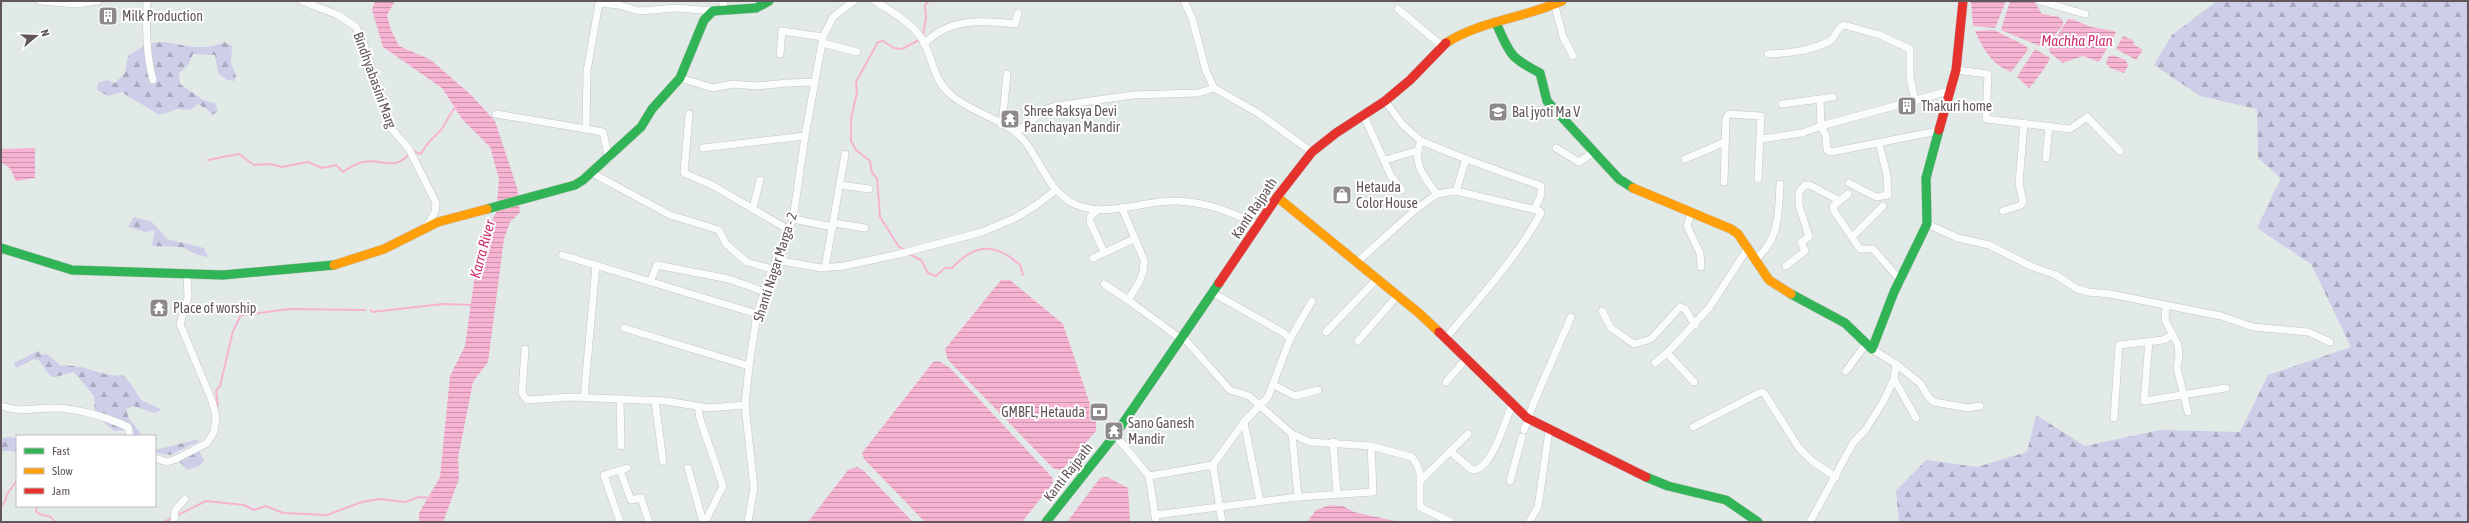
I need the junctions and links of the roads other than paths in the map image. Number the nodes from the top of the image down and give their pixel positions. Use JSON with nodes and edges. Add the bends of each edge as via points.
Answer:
{"nodes":[{"id":1,"x":40,"y":1,"type":"edge"},
{"id":2,"x":98,"y":1,"type":"edge"},
{"id":3,"x":147,"y":1,"type":"edge"},
{"id":4,"x":302,"y":1,"type":"edge"},
{"id":5,"x":688,"y":1,"type":"edge"},
{"id":6,"x":722,"y":1,"type":"edge"},
{"id":7,"x":769,"y":1,"type":"edge"},
{"id":8,"x":854,"y":1,"type":"edge"},
{"id":9,"x":875,"y":1,"type":"edge"},
{"id":10,"x":1184,"y":1,"type":"edge"},
{"id":11,"x":1962,"y":1,"type":"edge"},
{"id":12,"x":2040,"y":1,"type":"edge"},
{"id":13,"x":1559,"y":3,"type":"edge"},
{"id":14,"x":690,"y":9,"type":"junction"},
{"id":15,"x":1398,"y":9,"type":"dead end"},
{"id":16,"x":713,"y":11,"type":"junction"},
{"id":17,"x":726,"y":11,"type":"junction"},
{"id":18,"x":1018,"y":13,"type":"dead end"},
{"id":19,"x":2085,"y":14,"type":"dead end"},
{"id":20,"x":1496,"y":23,"type":"junction"},
{"id":21,"x":822,"y":40,"type":"junction"},
{"id":22,"x":924,"y":44,"type":"junction"},
{"id":23,"x":1442,"y":46,"type":"junction"},
{"id":24,"x":857,"y":52,"type":"dead end"},
{"id":25,"x":780,"y":54,"type":"dead end"},
{"id":26,"x":1768,"y":54,"type":"dead end"},
{"id":27,"x":1572,"y":56,"type":"dead end"},
{"id":28,"x":1956,"y":70,"type":"junction"},
{"id":29,"x":1007,"y":74,"type":"dead end"},
{"id":30,"x":680,"y":78,"type":"junction"},
{"id":31,"x":154,"y":80,"type":"dead end"},
{"id":32,"x":815,"y":82,"type":"junction"},
{"id":33,"x":1214,"y":88,"type":"junction"},
{"id":34,"x":1949,"y":91,"type":"junction"},
{"id":35,"x":1833,"y":97,"type":"dead end"},
{"id":36,"x":1820,"y":99,"type":"junction"},
{"id":37,"x":1385,"y":101,"type":"junction"},
{"id":38,"x":1915,"y":101,"type":"junction"},
{"id":39,"x":1782,"y":104,"type":"dead end"},
{"id":40,"x":496,"y":114,"type":"dead end"},
{"id":41,"x":689,"y":114,"type":"dead end"},
{"id":42,"x":1364,"y":116,"type":"junction"},
{"id":43,"x":2024,"y":123,"type":"junction"},
{"id":44,"x":1002,"y":125,"type":"junction"},
{"id":45,"x":1821,"y":126,"type":"junction"},
{"id":46,"x":2049,"y":126,"type":"junction"},
{"id":47,"x":586,"y":129,"type":"junction"},
{"id":48,"x":1938,"y":131,"type":"junction"},
{"id":49,"x":1016,"y":133,"type":"junction"},
{"id":50,"x":805,"y":136,"type":"junction"},
{"id":51,"x":1761,"y":139,"type":"junction"},
{"id":52,"x":1421,"y":141,"type":"junction"},
{"id":53,"x":1725,"y":142,"type":"junction"},
{"id":54,"x":1879,"y":143,"type":"junction"},
{"id":55,"x":703,"y":148,"type":"dead end"},
{"id":56,"x":1556,"y":148,"type":"dead end"},
{"id":57,"x":1416,"y":151,"type":"junction"},
{"id":58,"x":2120,"y":151,"type":"dead end"},
{"id":59,"x":1312,"y":152,"type":"junction"},
{"id":60,"x":1594,"y":152,"type":"junction"},
{"id":61,"x":845,"y":154,"type":"dead end"},
{"id":62,"x":2046,"y":158,"type":"dead end"},
{"id":63,"x":608,"y":159,"type":"junction"},
{"id":64,"x":1466,"y":159,"type":"junction"},
{"id":65,"x":1685,"y":159,"type":"dead end"},
{"id":66,"x":1384,"y":160,"type":"junction"},
{"id":67,"x":592,"y":173,"type":"junction"},
{"id":68,"x":1758,"y":179,"type":"dead end"},
{"id":69,"x":760,"y":180,"type":"dead end"},
{"id":70,"x":1724,"y":182,"type":"dead end"},
{"id":71,"x":1849,"y":183,"type":"dead end"},
{"id":72,"x":840,"y":184,"type":"junction"},
{"id":73,"x":1780,"y":184,"type":"dead end"},
{"id":74,"x":869,"y":189,"type":"dead end"},
{"id":75,"x":1056,"y":190,"type":"junction"},
{"id":76,"x":1402,"y":190,"type":"dead end"},
{"id":77,"x":1456,"y":191,"type":"junction"},
{"id":78,"x":1437,"y":194,"type":"junction"},
{"id":79,"x":1848,"y":194,"type":"dead end"},
{"id":80,"x":1277,"y":198,"type":"junction"},
{"id":81,"x":1840,"y":201,"type":"junction"},
{"id":82,"x":1883,"y":206,"type":"dead end"},
{"id":83,"x":753,"y":208,"type":"junction"},
{"id":84,"x":1122,"y":208,"type":"junction"},
{"id":85,"x":1535,"y":208,"type":"junction"},
{"id":86,"x":1098,"y":209,"type":"junction"},
{"id":87,"x":2003,"y":211,"type":"dead end"},
{"id":88,"x":1691,"y":213,"type":"junction"},
{"id":89,"x":793,"y":219,"type":"junction"},
{"id":90,"x":1927,"y":224,"type":"junction"},
{"id":91,"x":834,"y":225,"type":"junction"},
{"id":92,"x":1259,"y":226,"type":"junction"},
{"id":93,"x":426,"y":227,"type":"junction"},
{"id":94,"x":865,"y":228,"type":"dead end"},
{"id":95,"x":789,"y":230,"type":"junction"},
{"id":96,"x":1852,"y":237,"type":"junction"},
{"id":97,"x":1134,"y":239,"type":"junction"},
{"id":98,"x":1,"y":248,"type":"edge"},
{"id":99,"x":1748,"y":248,"type":"junction"},
{"id":100,"x":1104,"y":252,"type":"junction"},
{"id":101,"x":562,"y":255,"type":"dead end"},
{"id":102,"x":1093,"y":258,"type":"dead end"},
{"id":103,"x":776,"y":260,"type":"junction"},
{"id":104,"x":1755,"y":260,"type":"junction"},
{"id":105,"x":1356,"y":263,"type":"junction"},
{"id":106,"x":596,"y":264,"type":"junction"},
{"id":107,"x":1786,"y":266,"type":"dead end"},
{"id":108,"x":1701,"y":267,"type":"dead end"},
{"id":109,"x":825,"y":268,"type":"junction"},
{"id":110,"x":772,"y":269,"type":"junction"},
{"id":111,"x":188,"y":274,"type":"junction"},
{"id":112,"x":1376,"y":280,"type":"junction"},
{"id":113,"x":1900,"y":281,"type":"junction"},
{"id":114,"x":650,"y":282,"type":"junction"},
{"id":115,"x":1104,"y":284,"type":"dead end"},
{"id":116,"x":765,"y":292,"type":"junction"},
{"id":117,"x":1213,"y":293,"type":"junction"},
{"id":118,"x":1397,"y":296,"type":"junction"},
{"id":119,"x":1128,"y":300,"type":"junction"},
{"id":120,"x":1312,"y":301,"type":"dead end"},
{"id":121,"x":2166,"y":307,"type":"junction"},
{"id":122,"x":1602,"y":311,"type":"dead end"},
{"id":123,"x":757,"y":314,"type":"junction"},
{"id":124,"x":1571,"y":317,"type":"dead end"},
{"id":125,"x":1695,"y":325,"type":"junction"},
{"id":126,"x":624,"y":328,"type":"dead end"},
{"id":127,"x":1326,"y":332,"type":"dead end"},
{"id":128,"x":2173,"y":335,"type":"junction"},
{"id":129,"x":1182,"y":338,"type":"junction"},
{"id":130,"x":1446,"y":338,"type":"junction"},
{"id":131,"x":1290,"y":339,"type":"junction"},
{"id":132,"x":1358,"y":341,"type":"dead end"},
{"id":133,"x":2149,"y":341,"type":"junction"},
{"id":134,"x":2330,"y":342,"type":"dead end"},
{"id":135,"x":1869,"y":346,"type":"junction"},
{"id":136,"x":525,"y":349,"type":"dead end"},
{"id":137,"x":1667,"y":353,"type":"junction"},
{"id":138,"x":1466,"y":359,"type":"junction"},
{"id":139,"x":1655,"y":363,"type":"dead end"},
{"id":140,"x":1896,"y":364,"type":"junction"},
{"id":141,"x":749,"y":366,"type":"junction"},
{"id":142,"x":1846,"y":370,"type":"dead end"},
{"id":143,"x":1894,"y":380,"type":"junction"},
{"id":144,"x":1446,"y":382,"type":"dead end"},
{"id":145,"x":1694,"y":382,"type":"dead end"},
{"id":146,"x":1274,"y":386,"type":"junction"},
{"id":147,"x":2226,"y":388,"type":"dead end"},
{"id":148,"x":1318,"y":390,"type":"dead end"},
{"id":149,"x":2184,"y":395,"type":"junction"},
{"id":150,"x":584,"y":398,"type":"junction"},
{"id":151,"x":620,"y":399,"type":"junction"},
{"id":152,"x":655,"y":401,"type":"junction"},
{"id":153,"x":745,"y":405,"type":"junction"},
{"id":154,"x":1261,"y":405,"type":"junction"},
{"id":155,"x":1512,"y":405,"type":"junction"},
{"id":156,"x":1,"y":406,"type":"edge"},
{"id":157,"x":698,"y":406,"type":"junction"},
{"id":158,"x":1980,"y":406,"type":"dead end"},
{"id":159,"x":2188,"y":412,"type":"dead end"},
{"id":160,"x":1527,"y":418,"type":"junction"},
{"id":161,"x":1916,"y":418,"type":"dead end"},
{"id":162,"x":2114,"y":418,"type":"dead end"},
{"id":163,"x":1244,"y":422,"type":"junction"},
{"id":164,"x":1693,"y":427,"type":"dead end"},
{"id":165,"x":1549,"y":431,"type":"junction"},
{"id":166,"x":1292,"y":434,"type":"junction"},
{"id":167,"x":1468,"y":434,"type":"dead end"},
{"id":168,"x":130,"y":435,"type":"edge"},
{"id":169,"x":1115,"y":435,"type":"junction"},
{"id":170,"x":1333,"y":442,"type":"junction"},
{"id":171,"x":621,"y":446,"type":"dead end"},
{"id":172,"x":1371,"y":446,"type":"junction"},
{"id":173,"x":1451,"y":452,"type":"junction"},
{"id":174,"x":156,"y":458,"type":"edge"},
{"id":175,"x":663,"y":461,"type":"dead end"},
{"id":176,"x":1213,"y":465,"type":"junction"},
{"id":177,"x":688,"y":468,"type":"dead end"},
{"id":178,"x":1149,"y":476,"type":"junction"},
{"id":179,"x":1836,"y":477,"type":"junction"},
{"id":180,"x":1421,"y":480,"type":"junction"},
{"id":181,"x":1510,"y":481,"type":"dead end"},
{"id":182,"x":1337,"y":493,"type":"junction"},
{"id":183,"x":1298,"y":497,"type":"junction"},
{"id":184,"x":185,"y":499,"type":"dead end"},
{"id":185,"x":1260,"y":501,"type":"junction"},
{"id":186,"x":1220,"y":505,"type":"junction"},
{"id":187,"x":1155,"y":519,"type":"edge"},
{"id":188,"x":174,"y":522,"type":"edge"},
{"id":189,"x":620,"y":522,"type":"edge"},
{"id":190,"x":648,"y":522,"type":"edge"},
{"id":191,"x":704,"y":522,"type":"edge"},
{"id":192,"x":748,"y":522,"type":"edge"},
{"id":193,"x":1046,"y":522,"type":"edge"},
{"id":194,"x":1222,"y":522,"type":"edge"},
{"id":195,"x":1452,"y":522,"type":"edge"},
{"id":196,"x":1529,"y":522,"type":"edge"},
{"id":197,"x":1758,"y":522,"type":"edge"},
{"id":198,"x":1810,"y":522,"type":"edge"}],
"edges":[{"from":1,"to":2,"type":"street","via":[[76,4]]},
{"from":3,"to":31,"type":"street","via":[[146,42],[148,63]]},
{"from":4,"to":93,"type":"street","name":"Bindhyabasini Marg","via":[[338,15],[356,27],[364,44],[390,127],[409,148],[436,203],[435,212]]},
{"from":5,"to":14,"type":"street"},
{"from":6,"to":17,"type":"street"},
{"from":7,"to":17,"type":"main road","via":[[756,8]]},
{"from":8,"to":21,"type":"street","name":"Shanti Nagar Marga - 2","via":[[833,18]]},
{"from":9,"to":22,"type":"street","via":[[907,23]]},
{"from":10,"to":33,"type":"street","via":[[1192,18],[1206,71]]},
{"from":11,"to":28,"type":"main road"},
{"from":12,"to":19,"type":"street"},
{"from":13,"to":20,"type":"main road","name":"Kanti Rajpath"},
{"from":13,"to":27,"type":"street","via":[[1563,37]]},
{"from":14,"to":16,"type":"street"},
{"from":14,"to":47,"type":"street","via":[[639,11],[619,5],[598,3],[587,71]]},
{"from":15,"to":23,"type":"street"},
{"from":16,"to":17,"type":"main road"},
{"from":16,"to":30,"type":"main road","via":[[704,20]]},
{"from":18,"to":22,"type":"street","via":[[1015,24],[981,20],[946,27]]},
{"from":20,"to":23,"type":"main road","name":"Kanti Rajpath","via":[[1460,34]]},
{"from":20,"to":60,"type":"main road","via":[[1510,53],[1517,61],[1540,73],[1548,101]]},
{"from":21,"to":24,"type":"street"},
{"from":21,"to":25,"type":"street","via":[[782,31]]},
{"from":21,"to":32,"type":"street","name":"Shanti Nagar Marga - 2"},
{"from":22,"to":44,"type":"street","via":[[939,82],[948,93]]},
{"from":23,"to":37,"type":"main road","name":"Kanti Rajpath","via":[[1410,80]]},
{"from":26,"to":38,"type":"street","via":[[1799,53],[1832,40],[1844,25],[1880,35],[1910,49],[1910,77]]},
{"from":28,"to":34,"type":"main road"},
{"from":28,"to":43,"type":"street","via":[[1988,74],[1986,119]]},
{"from":29,"to":44,"type":"street"},
{"from":30,"to":32,"type":"street","via":[[713,88],[733,84],[756,86]]},
{"from":30,"to":63,"type":"main road","via":[[652,109],[641,127]]},
{"from":32,"to":50,"type":"street","name":"Shanti Nagar Marga - 2"},
{"from":33,"to":49,"type":"street","via":[[1198,93],[1133,95],[1056,106],[1046,109]]},
{"from":33,"to":59,"type":"street","via":[[1258,113]]},
{"from":34,"to":38,"type":"street"},
{"from":34,"to":48,"type":"main road"},
{"from":35,"to":36,"type":"street"},
{"from":36,"to":39,"type":"street"},
{"from":36,"to":45,"type":"street"},
{"from":37,"to":42,"type":"main road","name":"Kanti Rajpath"},
{"from":37,"to":52,"type":"street","via":[[1403,125]]},
{"from":38,"to":45,"type":"street"},
{"from":40,"to":47,"type":"street"},
{"from":41,"to":83,"type":"street","via":[[684,173]]},
{"from":42,"to":59,"type":"main road","name":"Kanti Rajpath"},
{"from":42,"to":66,"type":"street"},
{"from":43,"to":46,"type":"street"},
{"from":43,"to":87,"type":"street","via":[[2019,183],[2023,202]]},
{"from":44,"to":49,"type":"street"},
{"from":45,"to":51,"type":"street","via":[[1807,129],[1802,133]]},
{"from":45,"to":54,"type":"street","via":[[1829,152]]},
{"from":46,"to":58,"type":"street","via":[[2070,128],[2087,116]]},
{"from":46,"to":62,"type":"street"},
{"from":47,"to":63,"type":"street","via":[[603,132]]},
{"from":48,"to":54,"type":"street"},
{"from":48,"to":90,"type":"main road","via":[[1926,178]]},
{"from":49,"to":75,"type":"street","via":[[1026,143]]},
{"from":50,"to":55,"type":"street"},
{"from":50,"to":89,"type":"street","name":"Shanti Nagar Marga - 2"},
{"from":51,"to":53,"type":"street","via":[[1762,116],[1729,114],[1726,118]]},
{"from":51,"to":68,"type":"street"},
{"from":52,"to":57,"type":"street"},
{"from":52,"to":64,"type":"street"},
{"from":53,"to":65,"type":"street"},
{"from":53,"to":70,"type":"street"},
{"from":54,"to":71,"type":"street","via":[[1887,175],[1888,195],[1876,198]]},
{"from":56,"to":60,"type":"street","via":[[1579,162]]},
{"from":57,"to":66,"type":"street"},
{"from":57,"to":78,"type":"street","via":[[1424,177]]},
{"from":59,"to":80,"type":"main road","name":"Kanti Rajpath"},
{"from":60,"to":88,"type":"main road","via":[[1628,186]]},
{"from":61,"to":72,"type":"street"},
{"from":63,"to":67,"type":"main road"},
{"from":64,"to":77,"type":"street"},
{"from":64,"to":85,"type":"street","via":[[1541,186],[1541,195]]},
{"from":66,"to":76,"type":"street"},
{"from":67,"to":93,"type":"main road","via":[[576,185]]},
{"from":67,"to":110,"type":"street","via":[[670,215],[719,230],[726,244],[748,262]]},
{"from":69,"to":83,"type":"street"},
{"from":72,"to":74,"type":"street"},
{"from":72,"to":91,"type":"street"},
{"from":73,"to":104,"type":"street","via":[[1778,216],[1773,239],[1768,248]]},
{"from":75,"to":86,"type":"street","via":[[1070,201]]},
{"from":75,"to":109,"type":"street","via":[[1015,218],[982,232],[900,254]]},
{"from":77,"to":78,"type":"street"},
{"from":77,"to":85,"type":"street"},
{"from":78,"to":105,"type":"street","via":[[1415,210]]},
{"from":79,"to":81,"type":"street"},
{"from":80,"to":92,"type":"main road","name":"Kanti Rajpath"},
{"from":80,"to":105,"type":"main road"},
{"from":81,"to":96,"type":"street","via":[[1833,206],[1834,211]]},
{"from":81,"to":107,"type":"street","via":[[1810,185],[1799,192],[1808,237],[1801,242],[1805,251]]},
{"from":82,"to":96,"type":"street"},
{"from":83,"to":95,"type":"street"},
{"from":84,"to":86,"type":"street"},
{"from":84,"to":92,"type":"street","via":[[1160,202],[1199,203],[1217,206]]},
{"from":84,"to":97,"type":"street"},
{"from":85,"to":130,"type":"street","via":[[1541,213],[1529,232]]},
{"from":86,"to":100,"type":"street","via":[[1090,217],[1090,222]]},
{"from":88,"to":99,"type":"main road","via":[[1731,229]]},
{"from":88,"to":108,"type":"street","via":[[1687,226],[1700,253]]},
{"from":89,"to":91,"type":"street"},
{"from":89,"to":95,"type":"street","name":"Shanti Nagar Marga - 2"},
{"from":90,"to":113,"type":"main road"},
{"from":90,"to":121,"type":"street","via":[[1958,238],[1989,245],[2033,267],[2056,274],[2077,289]]},
{"from":91,"to":94,"type":"street"},
{"from":91,"to":109,"type":"street"},
{"from":92,"to":117,"type":"main road","name":"Kanti Rajpath"},
{"from":93,"to":111,"type":"main road","via":[[384,249],[332,266],[223,275]]},
{"from":95,"to":103,"type":"street","name":"Shanti Nagar Marga - 2"},
{"from":96,"to":113,"type":"street","via":[[1860,249],[1870,248],[1879,253]]},
{"from":97,"to":100,"type":"street"},
{"from":97,"to":119,"type":"street","via":[[1144,260],[1144,268]]},
{"from":98,"to":111,"type":"main road","via":[[72,270]]},
{"from":99,"to":104,"type":"main road"},
{"from":99,"to":125,"type":"street"},
{"from":100,"to":102,"type":"street"},
{"from":101,"to":106,"type":"street"},
{"from":103,"to":109,"type":"street"},
{"from":103,"to":110,"type":"street","name":"Shanti Nagar Marga - 2"},
{"from":104,"to":135,"type":"main road","via":[[1776,286],[1845,323]]},
{"from":105,"to":112,"type":"main road"},
{"from":106,"to":114,"type":"street"},
{"from":106,"to":150,"type":"street"},
{"from":110,"to":116,"type":"street","name":"Shanti Nagar Marga - 2"},
{"from":111,"to":174,"type":"street","via":[[188,297],[180,324],[212,402],[216,417],[214,432],[207,443],[176,460],[167,462]]},
{"from":112,"to":118,"type":"main road"},
{"from":112,"to":127,"type":"street"},
{"from":113,"to":135,"type":"main road"},
{"from":114,"to":116,"type":"street","via":[[657,265],[729,279]]},
{"from":114,"to":123,"type":"street"},
{"from":115,"to":119,"type":"street"},
{"from":116,"to":123,"type":"street","name":"Shanti Nagar Marga - 2"},
{"from":117,"to":129,"type":"main road","name":"Kanti Rajpath"},
{"from":117,"to":131,"type":"street","via":[[1284,333]]},
{"from":118,"to":130,"type":"main road"},
{"from":118,"to":132,"type":"street"},
{"from":119,"to":129,"type":"street"},
{"from":120,"to":131,"type":"street"},
{"from":121,"to":128,"type":"street","via":[[2164,320]]},
{"from":121,"to":134,"type":"street","via":[[2220,316],[2253,327],[2308,332]]},
{"from":122,"to":125,"type":"street","via":[[1611,328],[1634,344],[1651,339],[1680,307],[1685,309]]},
{"from":123,"to":141,"type":"street","name":"Shanti Nagar Marga - 2"},
{"from":124,"to":160,"type":"street"},
{"from":125,"to":137,"type":"street"},
{"from":126,"to":141,"type":"street"},
{"from":128,"to":133,"type":"street","via":[[2163,340]]},
{"from":128,"to":149,"type":"street","via":[[2178,346],[2177,368]]},
{"from":129,"to":154,"type":"street","via":[[1230,390],[1249,396]]},
{"from":129,"to":169,"type":"main road","name":"Kanti Rajpath"},
{"from":130,"to":138,"type":"main road"},
{"from":131,"to":146,"type":"street"},
{"from":133,"to":149,"type":"street","via":[[2144,401]]},
{"from":133,"to":162,"type":"street","via":[[2119,345]]},
{"from":135,"to":140,"type":"street"},
{"from":135,"to":142,"type":"street"},
{"from":136,"to":150,"type":"street","via":[[523,397],[527,400]]},
{"from":137,"to":139,"type":"street"},
{"from":137,"to":145,"type":"street"},
{"from":138,"to":144,"type":"street"},
{"from":138,"to":155,"type":"main road"},
{"from":140,"to":143,"type":"street"},
{"from":140,"to":158,"type":"street","via":[[1920,383],[1934,402],[1968,408]]},
{"from":141,"to":153,"type":"street","name":"Shanti Nagar Marga - 2"},
{"from":143,"to":161,"type":"street"},
{"from":143,"to":179,"type":"street"},
{"from":146,"to":148,"type":"street","via":[[1295,396]]},
{"from":146,"to":154,"type":"street"},
{"from":147,"to":149,"type":"street"},
{"from":149,"to":159,"type":"street"},
{"from":150,"to":151,"type":"street"},
{"from":151,"to":152,"type":"street"},
{"from":151,"to":171,"type":"street"},
{"from":152,"to":157,"type":"street"},
{"from":152,"to":175,"type":"street"},
{"from":153,"to":157,"type":"street"},
{"from":153,"to":192,"type":"street","name":"Shanti Nagar Marga - 2","via":[[754,488]]},
{"from":154,"to":163,"type":"street"},
{"from":154,"to":166,"type":"street"},
{"from":155,"to":160,"type":"main road"},
{"from":155,"to":173,"type":"street","via":[[1489,460],[1482,468],[1472,470]]},
{"from":156,"to":168,"type":"street","via":[[19,411],[53,408],[74,411],[128,427]]},
{"from":157,"to":191,"type":"street","via":[[723,486]]},
{"from":160,"to":165,"type":"main road"},
{"from":160,"to":181,"type":"street"},
{"from":163,"to":176,"type":"street"},
{"from":163,"to":185,"type":"street"},
{"from":164,"to":179,"type":"street","via":[[1761,392],[1764,393],[1799,448],[1812,461]]},
{"from":165,"to":196,"type":"street","via":[[1538,507]]},
{"from":165,"to":197,"type":"main road","via":[[1628,470],[1668,486],[1726,500]]},
{"from":166,"to":170,"type":"street","via":[[1310,442]]},
{"from":166,"to":183,"type":"street"},
{"from":167,"to":173,"type":"street"},
{"from":169,"to":178,"type":"street"},
{"from":169,"to":193,"type":"main road","name":"Kanti Rajpath"},
{"from":170,"to":172,"type":"street","via":[[1351,446]]},
{"from":170,"to":182,"type":"street"},
{"from":172,"to":180,"type":"street","via":[[1412,457]]},
{"from":172,"to":182,"type":"street","via":[[1374,492]]},
{"from":173,"to":180,"type":"street"},
{"from":176,"to":178,"type":"street"},
{"from":176,"to":186,"type":"street"},
{"from":177,"to":191,"type":"street"},
{"from":178,"to":187,"type":"street"},
{"from":179,"to":198,"type":"street"},
{"from":180,"to":195,"type":"street","via":[[1420,507]]},
{"from":182,"to":183,"type":"street"},
{"from":183,"to":185,"type":"street"},
{"from":184,"to":188,"type":"street","via":[[176,510]]},
{"from":185,"to":186,"type":"street"},
{"from":186,"to":187,"type":"street"},
{"from":186,"to":194,"type":"street"},
{"from":189,"to":190,"type":"street","via":[[604,475],[624,469],[631,500],[641,498]]}]}
